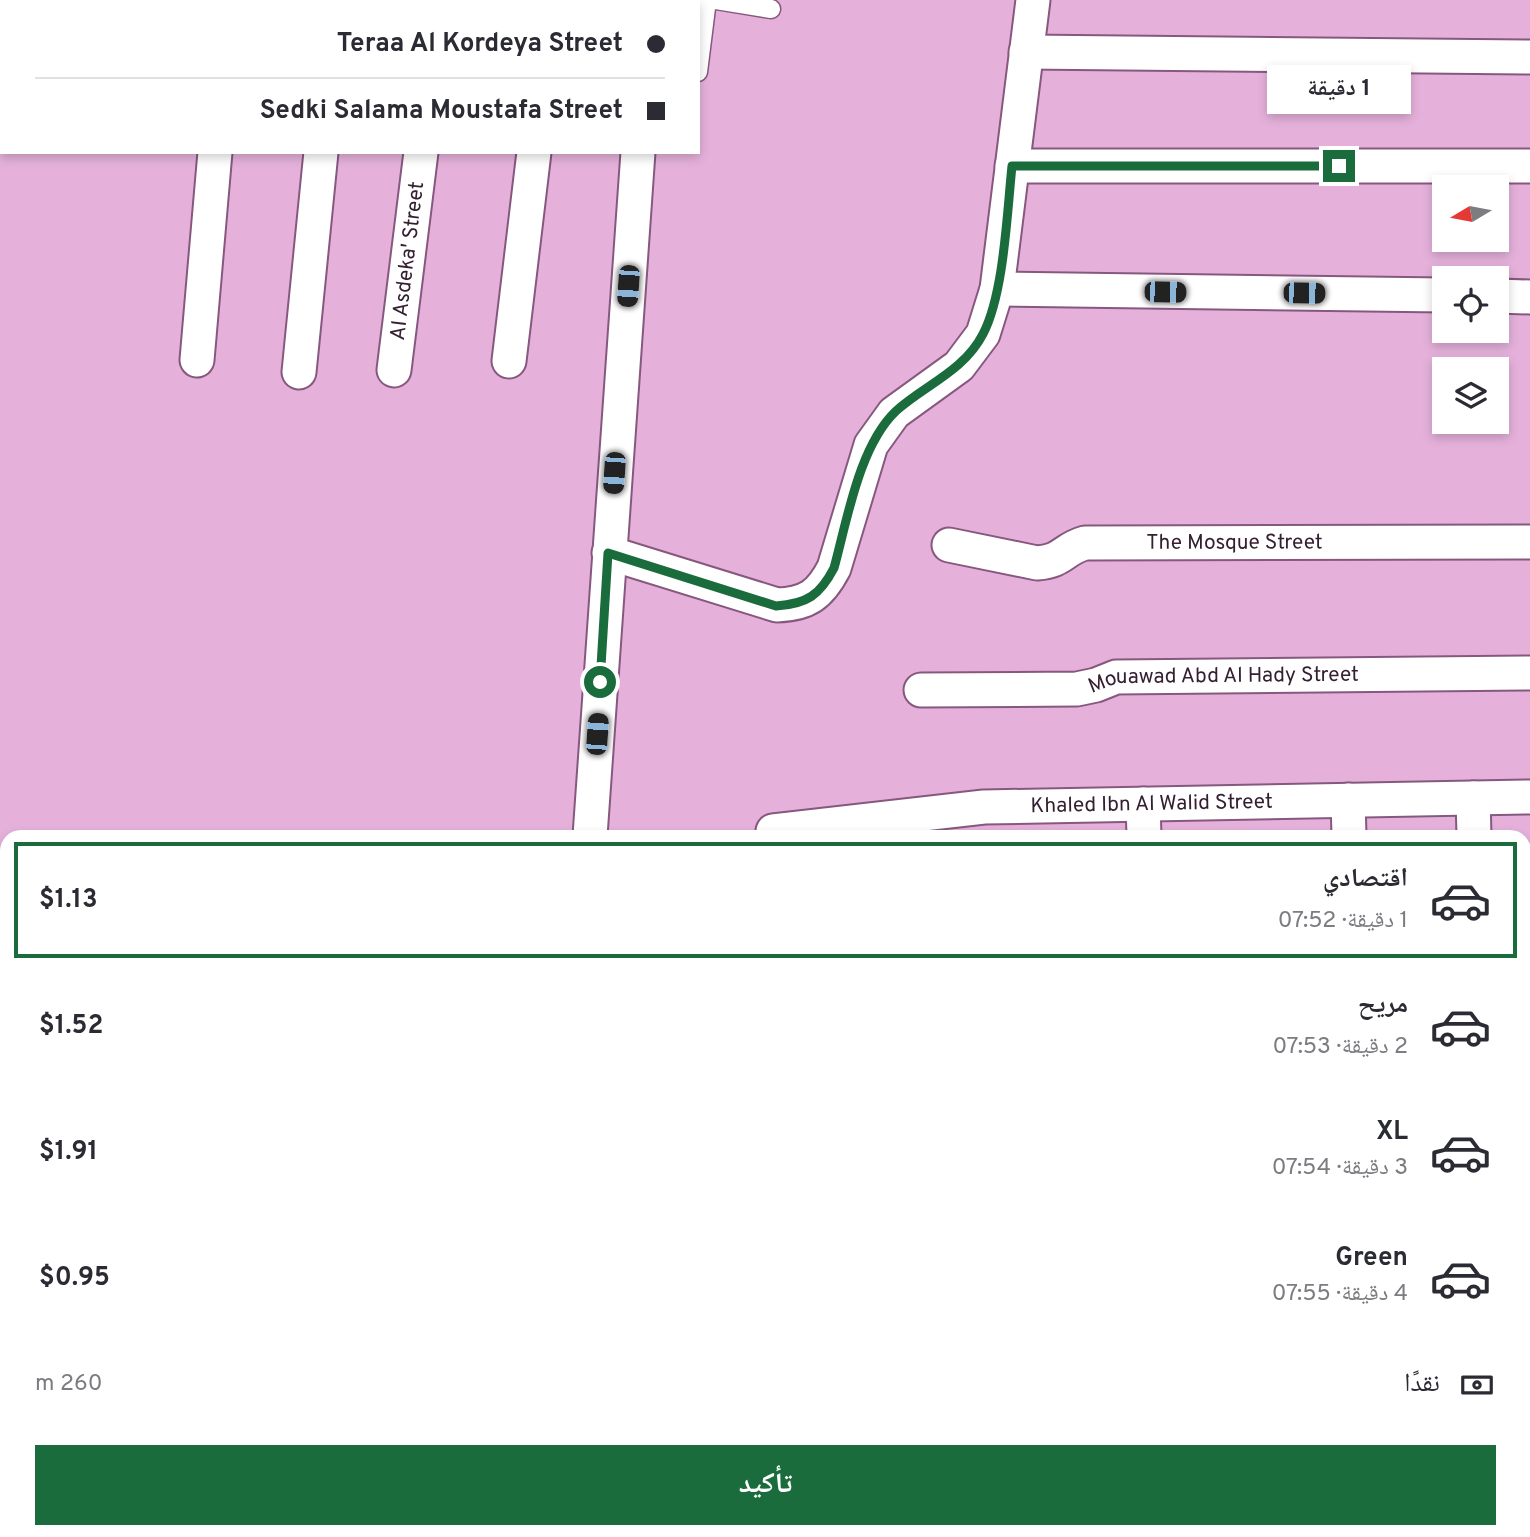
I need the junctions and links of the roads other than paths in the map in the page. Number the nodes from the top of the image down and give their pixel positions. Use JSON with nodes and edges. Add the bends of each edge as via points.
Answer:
{"nodes":[{"id":1,"x":706,"y":0,"type":"edge"},
{"id":2,"x":716,"y":0,"type":"edge"},
{"id":3,"x":1033,"y":0,"type":"edge"},
{"id":4,"x":771,"y":9,"type":"dead end"},
{"id":5,"x":1026,"y":52,"type":"junction"},
{"id":6,"x":700,"y":54,"type":"edge"},
{"id":7,"x":1530,"y":57,"type":"edge"},
{"id":8,"x":215,"y":154,"type":"edge"},
{"id":9,"x":321,"y":154,"type":"edge"},
{"id":10,"x":421,"y":154,"type":"edge"},
{"id":11,"x":534,"y":154,"type":"edge"},
{"id":12,"x":638,"y":154,"type":"edge"},
{"id":13,"x":1012,"y":166,"type":"junction"},
{"id":14,"x":1530,"y":166,"type":"edge"},
{"id":15,"x":997,"y":289,"type":"junction"},
{"id":16,"x":1432,"y":295,"type":"edge"},
{"id":17,"x":1509,"y":296,"type":"edge"},
{"id":18,"x":1530,"y":297,"type":"edge"},
{"id":19,"x":197,"y":360,"type":"dead end"},
{"id":20,"x":509,"y":361,"type":"dead end"},
{"id":21,"x":394,"y":370,"type":"dead end"},
{"id":22,"x":299,"y":372,"type":"dead end"},
{"id":23,"x":1530,"y":542,"type":"edge"},
{"id":24,"x":949,"y":545,"type":"dead end"},
{"id":25,"x":608,"y":553,"type":"junction"},
{"id":26,"x":1530,"y":673,"type":"edge"},
{"id":27,"x":921,"y":690,"type":"dead end"},
{"id":28,"x":1530,"y":797,"type":"edge"},
{"id":29,"x":1474,"y":798,"type":"junction"},
{"id":30,"x":1348,"y":800,"type":"junction"},
{"id":31,"x":1143,"y":804,"type":"junction"},
{"id":32,"x":986,"y":822,"type":"edge"},
{"id":33,"x":915,"y":826,"type":"edge"},
{"id":34,"x":590,"y":830,"type":"edge"},
{"id":35,"x":801,"y":830,"type":"edge"},
{"id":36,"x":1144,"y":830,"type":"edge"},
{"id":37,"x":1349,"y":830,"type":"edge"},
{"id":38,"x":1474,"y":830,"type":"edge"}],
"edges":[{"from":1,"to":6,"type":"lane"},
{"from":2,"to":4,"type":"lane"},
{"from":3,"to":5,"type":"street"},
{"from":5,"to":7,"type":"street"},
{"from":5,"to":13,"type":"street"},
{"from":8,"to":19,"type":"street"},
{"from":9,"to":22,"type":"street"},
{"from":10,"to":21,"type":"street","name":"Al Asdeka' Street"},
{"from":11,"to":20,"type":"street"},
{"from":12,"to":25,"type":"street"},
{"from":13,"to":14,"type":"street"},
{"from":13,"to":15,"type":"street"},
{"from":15,"to":16,"type":"street"},
{"from":15,"to":25,"type":"street","via":[[983,334],[959,366],[894,413],[871,445],[834,568],[826,585],[812,597],[776,606]]},
{"from":17,"to":18,"type":"street"},
{"from":23,"to":24,"type":"street","name":"The Mosque Street","via":[[1085,543],[1062,557],[1037,563]]},
{"from":25,"to":34,"type":"street"},
{"from":26,"to":27,"type":"street","name":"Mouawad Abd Al Hady Street","via":[[1116,677],[1077,689]]},
{"from":28,"to":29,"type":"street","name":"Khaled Ibn Al Walid Street"},
{"from":29,"to":30,"type":"street","name":"Khaled Ibn Al Walid Street"},
{"from":29,"to":38,"type":"street"},
{"from":30,"to":31,"type":"street","name":"Khaled Ibn Al Walid Street"},
{"from":30,"to":37,"type":"street"},
{"from":31,"to":32,"type":"street","name":"Khaled Ibn Al Walid Street"},
{"from":31,"to":36,"type":"street"},
{"from":32,"to":33,"type":"street","name":"Khaled Ibn Al Walid Street"},
{"from":33,"to":35,"type":"street","name":"Khaled Ibn Al Walid Street"}]}
